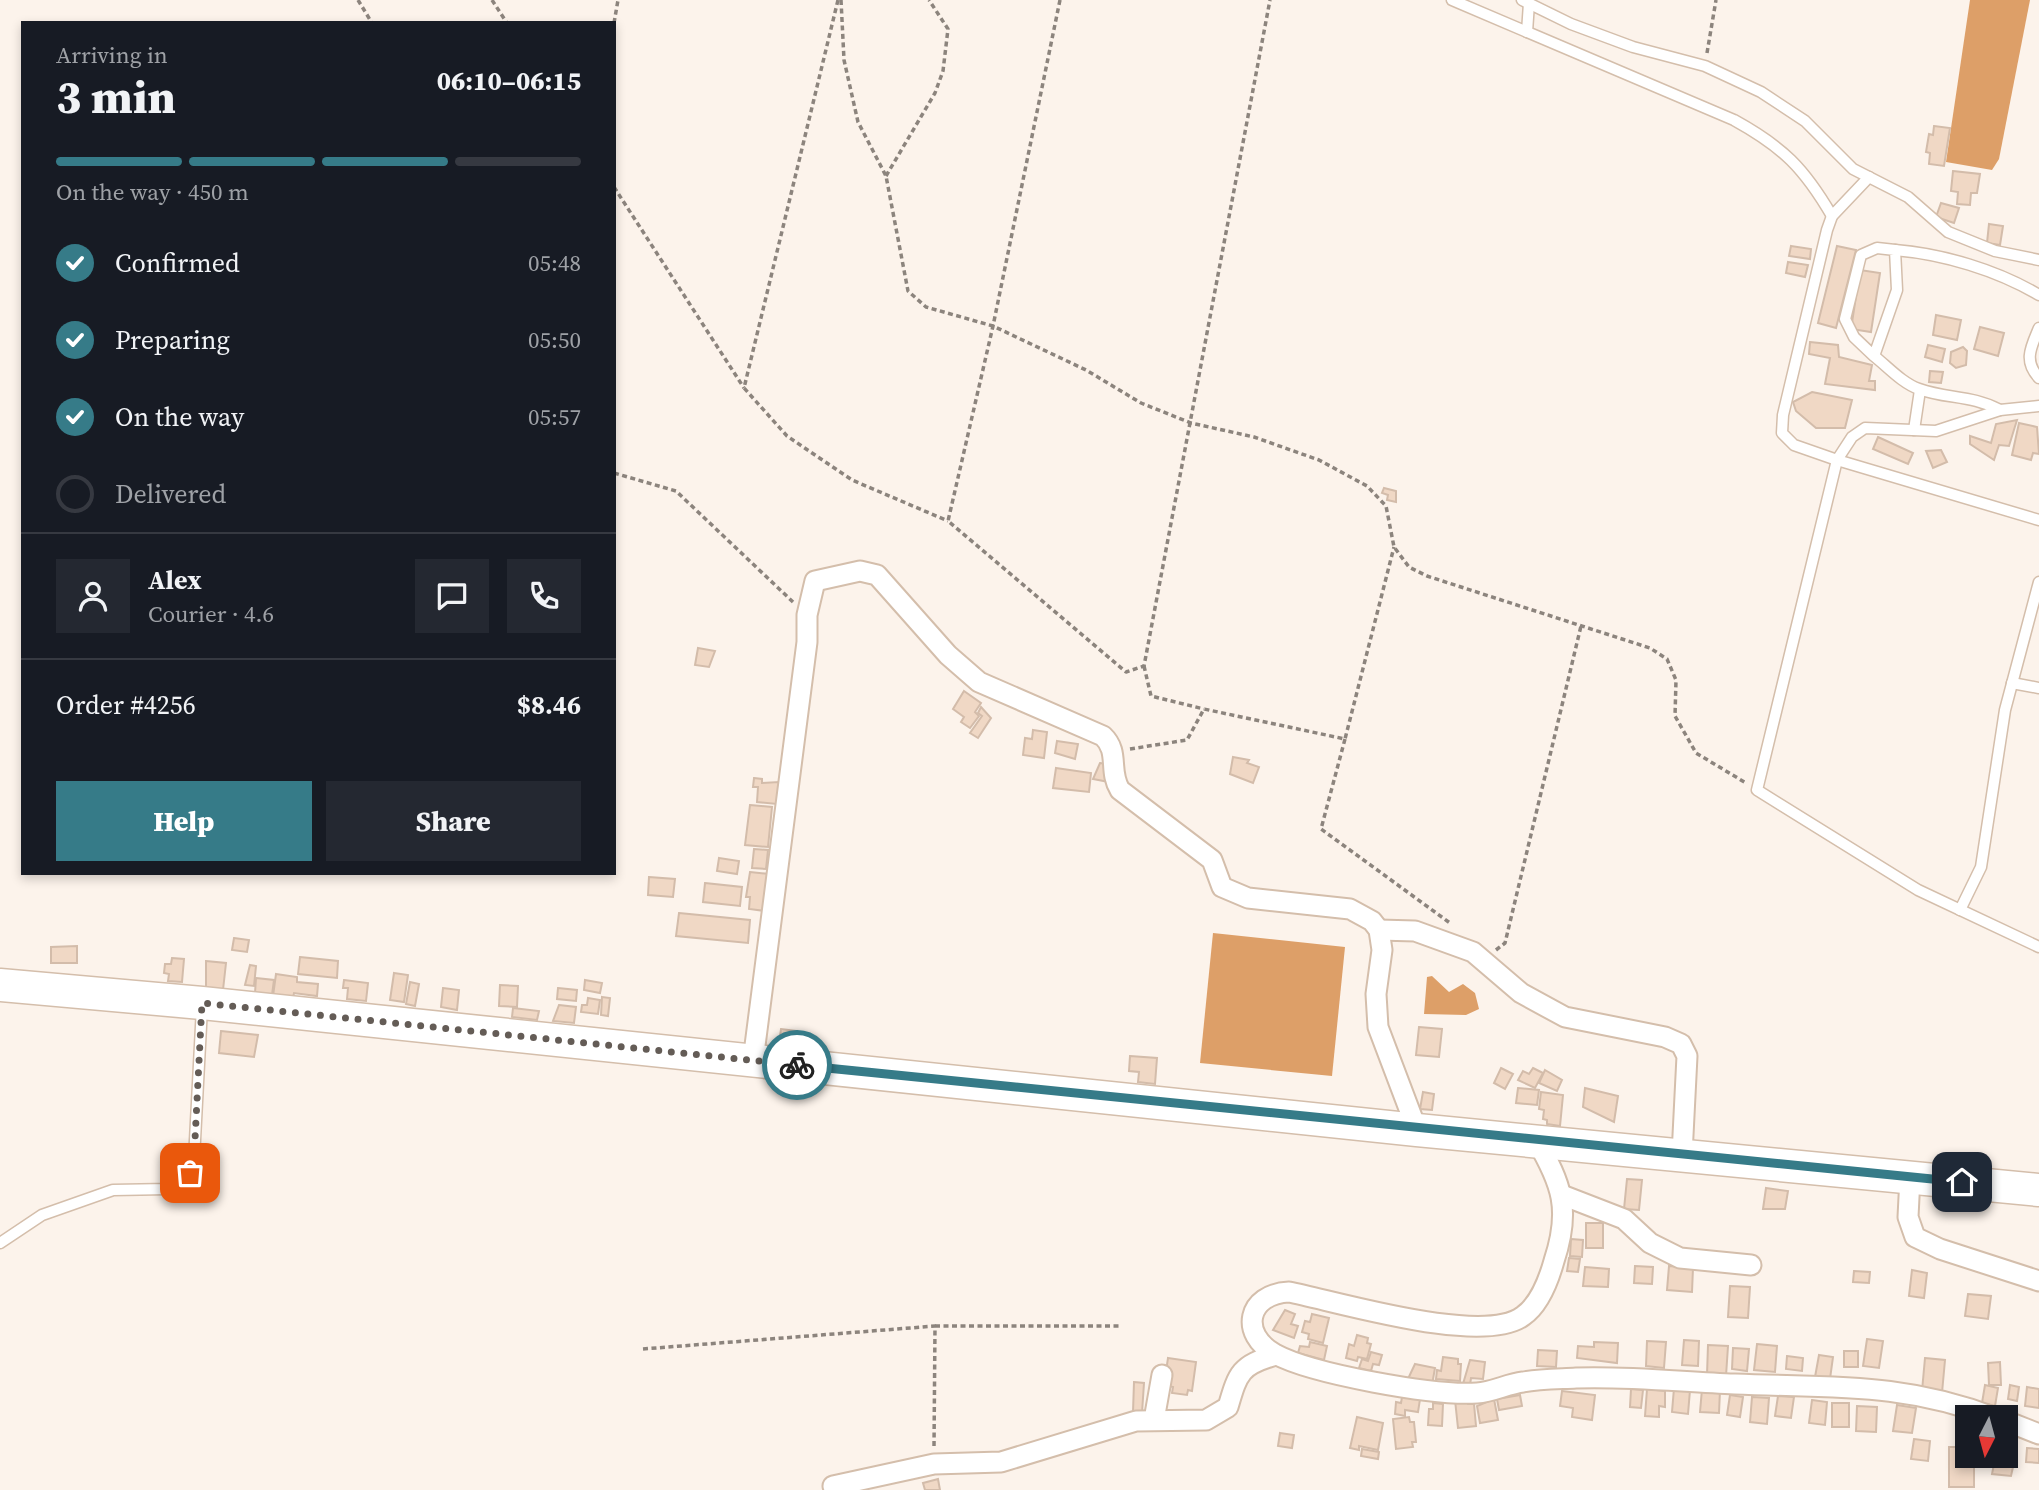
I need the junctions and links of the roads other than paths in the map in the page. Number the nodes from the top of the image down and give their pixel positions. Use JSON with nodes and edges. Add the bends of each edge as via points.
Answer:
{"nodes":[{"id":1,"x":1452,"y":0,"type":"edge"},
{"id":2,"x":1526,"y":2,"type":"edge"},
{"id":3,"x":1527,"y":32,"type":"junction"},
{"id":4,"x":1869,"y":177,"type":"junction"},
{"id":5,"x":1832,"y":216,"type":"junction"},
{"id":6,"x":1895,"y":250,"type":"junction"},
{"id":7,"x":2039,"y":260,"type":"edge"},
{"id":8,"x":2039,"y":295,"type":"edge"},
{"id":9,"x":2039,"y":328,"type":"edge"},
{"id":10,"x":1874,"y":356,"type":"junction"},
{"id":11,"x":2039,"y":378,"type":"edge"},
{"id":12,"x":1920,"y":390,"type":"junction"},
{"id":13,"x":2039,"y":406,"type":"edge"},
{"id":14,"x":2000,"y":410,"type":"junction"},
{"id":15,"x":1914,"y":429,"type":"junction"},
{"id":16,"x":1837,"y":460,"type":"junction"},
{"id":17,"x":2039,"y":520,"type":"edge"},
{"id":18,"x":2039,"y":582,"type":"edge"},
{"id":19,"x":2012,"y":683,"type":"junction"},
{"id":20,"x":2039,"y":688,"type":"edge"},
{"id":21,"x":1960,"y":909,"type":"junction"},
{"id":22,"x":1379,"y":930,"type":"junction"},
{"id":23,"x":2039,"y":947,"type":"edge"},
{"id":24,"x":0,"y":985,"type":"edge"},
{"id":25,"x":202,"y":1003,"type":"junction"},
{"id":26,"x":753,"y":1061,"type":"junction"},
{"id":27,"x":1417,"y":1130,"type":"junction"},
{"id":28,"x":1536,"y":1140,"type":"junction"},
{"id":29,"x":1682,"y":1154,"type":"junction"},
{"id":30,"x":1910,"y":1177,"type":"junction"},
{"id":31,"x":2039,"y":1190,"type":"edge"},
{"id":32,"x":1562,"y":1195,"type":"junction"},
{"id":33,"x":0,"y":1243,"type":"edge"},
{"id":34,"x":1751,"y":1265,"type":"dead end"},
{"id":35,"x":2039,"y":1281,"type":"edge"},
{"id":36,"x":1276,"y":1354,"type":"junction"},
{"id":37,"x":1162,"y":1375,"type":"dead end"},
{"id":38,"x":1962,"y":1405,"type":"edge"},
{"id":39,"x":1154,"y":1420,"type":"junction"},
{"id":40,"x":2018,"y":1426,"type":"edge"},
{"id":41,"x":2039,"y":1434,"type":"edge"},
{"id":42,"x":833,"y":1486,"type":"dead end"}],
"edges":[{"from":1,"to":3,"type":"lane"},
{"from":2,"to":3,"type":"lane"},
{"from":2,"to":4,"type":"lane","via":[[1633,47],[1705,66],[1788,108],[1838,157]]},
{"from":3,"to":5,"type":"lane","via":[[1734,120],[1770,140],[1800,168]]},
{"from":4,"to":5,"type":"lane"},
{"from":4,"to":7,"type":"lane","via":[[1908,197],[1963,241]]},
{"from":5,"to":16,"type":"lane","via":[[1781,425],[1785,440]]},
{"from":6,"to":8,"type":"lane","via":[[1983,270]]},
{"from":6,"to":10,"type":"lane","via":[[1897,290]]},
{"from":6,"to":10,"type":"lane","via":[[1877,248],[1861,256],[1846,307],[1847,328]]},
{"from":9,"to":11,"type":"lane","via":[[2029,361]]},
{"from":10,"to":12,"type":"lane"},
{"from":12,"to":14,"type":"lane","via":[[1970,397]]},
{"from":12,"to":15,"type":"lane"},
{"from":13,"to":14,"type":"lane"},
{"from":14,"to":15,"type":"lane","via":[[1936,431]]},
{"from":15,"to":16,"type":"lane","via":[[1866,428],[1852,437]]},
{"from":16,"to":17,"type":"lane"},
{"from":16,"to":21,"type":"lane","via":[[1757,790],[1918,890]]},
{"from":18,"to":19,"type":"lane"},
{"from":19,"to":20,"type":"lane"},
{"from":19,"to":21,"type":"lane","via":[[1981,867]]},
{"from":21,"to":23,"type":"lane"},
{"from":22,"to":26,"type":"street","via":[[1350,909],[1248,898],[1222,887],[1212,860],[1120,790],[1115,782],[1114,752],[1102,736],[979,682],[948,655],[877,575],[860,571],[815,581],[807,615]]},
{"from":22,"to":27,"type":"street","via":[[1378,1027]]},
{"from":22,"to":29,"type":"street","via":[[1415,931],[1464,948],[1530,999],[1565,1017],[1681,1044],[1687,1056]]},
{"from":24,"to":25,"type":"main road"},
{"from":25,"to":26,"type":"main road"},
{"from":25,"to":33,"type":"lane","via":[[194,1159],[181,1184],[168,1189],[113,1191],[42,1215]]},
{"from":26,"to":27,"type":"main road"},
{"from":27,"to":28,"type":"main road"},
{"from":28,"to":29,"type":"main road"},
{"from":28,"to":32,"type":"street"},
{"from":29,"to":30,"type":"main road"},
{"from":30,"to":31,"type":"main road"},
{"from":30,"to":35,"type":"street","via":[[1908,1217],[1915,1237]]},
{"from":32,"to":34,"type":"street","via":[[1624,1219],[1650,1242],[1680,1258]]},
{"from":32,"to":36,"type":"street","via":[[1563,1219],[1550,1273],[1525,1315],[1486,1328],[1451,1325],[1277,1292],[1258,1302],[1252,1318],[1261,1344]]},
{"from":36,"to":38,"type":"street","via":[[1425,1392],[1480,1393],[1552,1379],[1664,1379],[1886,1389]]},
{"from":36,"to":39,"type":"street","via":[[1240,1372],[1228,1407],[1217,1416]]},
{"from":37,"to":39,"type":"street"},
{"from":39,"to":42,"type":"street","via":[[1114,1427],[1001,1462],[934,1464]]},
{"from":40,"to":41,"type":"street"}]}
